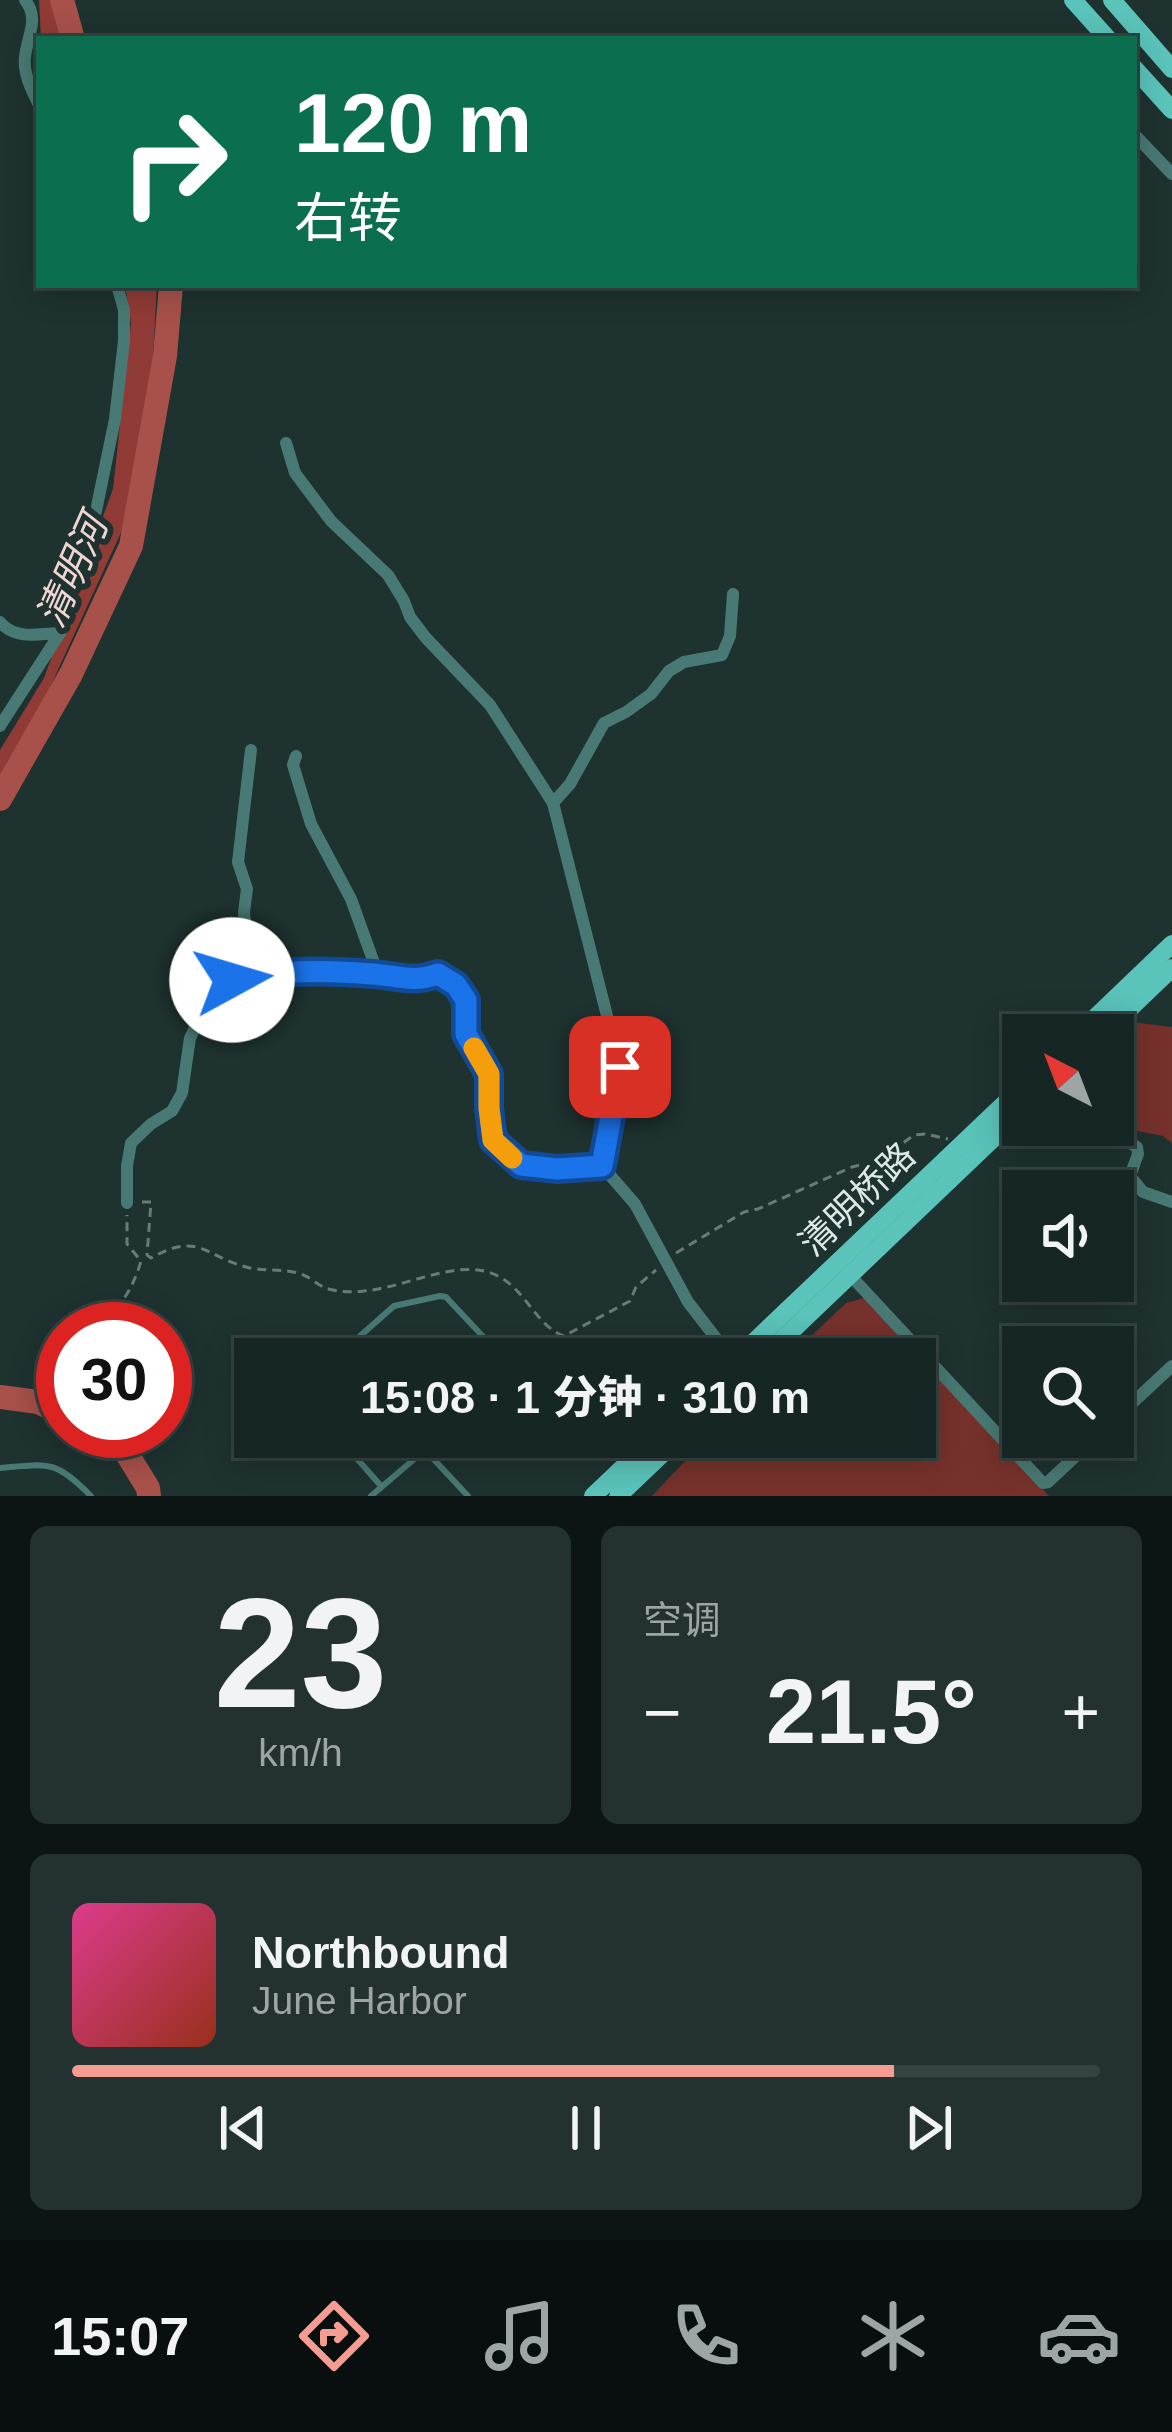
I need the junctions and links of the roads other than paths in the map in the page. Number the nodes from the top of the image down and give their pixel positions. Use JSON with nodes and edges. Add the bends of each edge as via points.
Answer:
{"nodes":[{"id":1,"x":26,"y":0,"type":"edge"},
{"id":2,"x":1073,"y":0,"type":"edge"},
{"id":3,"x":1112,"y":0,"type":"edge"},
{"id":4,"x":1105,"y":36,"type":"edge"},
{"id":5,"x":1172,"y":69,"type":"edge"},
{"id":6,"x":1137,"y":71,"type":"edge"},
{"id":7,"x":36,"y":98,"type":"edge"},
{"id":8,"x":1172,"y":110,"type":"edge"},
{"id":9,"x":1137,"y":137,"type":"edge"},
{"id":10,"x":1172,"y":174,"type":"edge"},
{"id":11,"x":118,"y":288,"type":"edge"},
{"id":12,"x":286,"y":442,"type":"dead end"},
{"id":13,"x":733,"y":594,"type":"dead end"},
{"id":14,"x":0,"y":622,"type":"edge"},
{"id":15,"x":59,"y":633,"type":"junction"},
{"id":16,"x":0,"y":726,"type":"edge"},
{"id":17,"x":251,"y":751,"type":"dead end"},
{"id":18,"x":296,"y":756,"type":"dead end"},
{"id":19,"x":553,"y":803,"type":"junction"},
{"id":20,"x":1172,"y":944,"type":"edge"},
{"id":21,"x":1172,"y":968,"type":"edge"},
{"id":22,"x":378,"y":974,"type":"junction"},
{"id":23,"x":232,"y":980,"type":"junction"},
{"id":24,"x":1099,"y":1014,"type":"edge"},
{"id":25,"x":1124,"y":1014,"type":"edge"},
{"id":26,"x":1002,"y":1106,"type":"edge"},
{"id":27,"x":1002,"y":1130,"type":"edge"},
{"id":28,"x":1134,"y":1145,"type":"edge"},
{"id":29,"x":602,"y":1166,"type":"junction"},
{"id":30,"x":1172,"y":1202,"type":"edge"},
{"id":31,"x":127,"y":1203,"type":"road end"},
{"id":32,"x":850,"y":1275,"type":"junction"},
{"id":33,"x":358,"y":1338,"type":"edge"},
{"id":34,"x":484,"y":1338,"type":"edge"},
{"id":35,"x":717,"y":1338,"type":"edge"},
{"id":36,"x":756,"y":1338,"type":"edge"},
{"id":37,"x":784,"y":1338,"type":"edge"},
{"id":38,"x":1172,"y":1366,"type":"edge"},
{"id":39,"x":1134,"y":1401,"type":"edge"},
{"id":40,"x":1002,"y":1439,"type":"edge"},
{"id":41,"x":356,"y":1458,"type":"edge"},
{"id":42,"x":416,"y":1458,"type":"edge"},
{"id":43,"x":436,"y":1458,"type":"edge"},
{"id":44,"x":633,"y":1458,"type":"edge"},
{"id":45,"x":658,"y":1458,"type":"edge"},
{"id":46,"x":1020,"y":1458,"type":"edge"},
{"id":47,"x":1074,"y":1458,"type":"edge"},
{"id":48,"x":0,"y":1468,"type":"edge"},
{"id":49,"x":381,"y":1486,"type":"junction"},
{"id":50,"x":91,"y":1496,"type":"edge"},
{"id":51,"x":371,"y":1496,"type":"edge"},
{"id":52,"x":468,"y":1496,"type":"edge"},
{"id":53,"x":593,"y":1496,"type":"edge"},
{"id":54,"x":618,"y":1496,"type":"edge"}],
"edges":[{"from":1,"to":7,"type":"street","via":[[32,31],[24,58]]},
{"from":2,"to":4,"type":"main road"},
{"from":3,"to":5,"type":"main road"},
{"from":6,"to":8,"type":"main road"},
{"from":9,"to":10,"type":"street"},
{"from":11,"to":15,"type":"street","via":[[124,341],[115,419]]},
{"from":12,"to":19,"type":"street","via":[[295,473],[490,705]]},
{"from":13,"to":19,"type":"street","via":[[722,655],[669,671],[651,694],[604,723]]},
{"from":14,"to":15,"type":"street","via":[[20,635]]},
{"from":15,"to":16,"type":"street"},
{"from":17,"to":23,"type":"street","via":[[238,862],[247,889],[246,935]]},
{"from":18,"to":22,"type":"street","via":[[311,824]]},
{"from":19,"to":29,"type":"street","via":[[620,1067]]},
{"from":20,"to":24,"type":"main road"},
{"from":21,"to":25,"type":"main road"},
{"from":22,"to":23,"type":"street"},
{"from":22,"to":29,"type":"street","via":[[405,981],[438,974],[456,985],[466,1000],[466,1034],[489,1074],[493,1140],[521,1165]]},
{"from":23,"to":31,"type":"street","via":[[233,996],[190,1038],[172,1111],[131,1143]]},
{"from":26,"to":36,"type":"main road","name":"清明桥路"},
{"from":27,"to":32,"type":"main road","name":"清明桥路"},
{"from":28,"to":30,"type":"street","via":[[1130,1176],[1143,1192]]},
{"from":29,"to":35,"type":"street","via":[[635,1204]]},
{"from":32,"to":37,"type":"main road","name":"清明桥路"},
{"from":32,"to":40,"type":"street"},
{"from":33,"to":34,"type":"lane","via":[[394,1306],[440,1296]]},
{"from":38,"to":39,"type":"street"},
{"from":41,"to":49,"type":"lane"},
{"from":42,"to":49,"type":"lane"},
{"from":43,"to":52,"type":"lane"},
{"from":44,"to":53,"type":"main road"},
{"from":45,"to":54,"type":"main road"},
{"from":46,"to":47,"type":"street","via":[[1043,1483]]},
{"from":48,"to":50,"type":"lane","via":[[47,1464]]},
{"from":49,"to":51,"type":"lane"}]}
